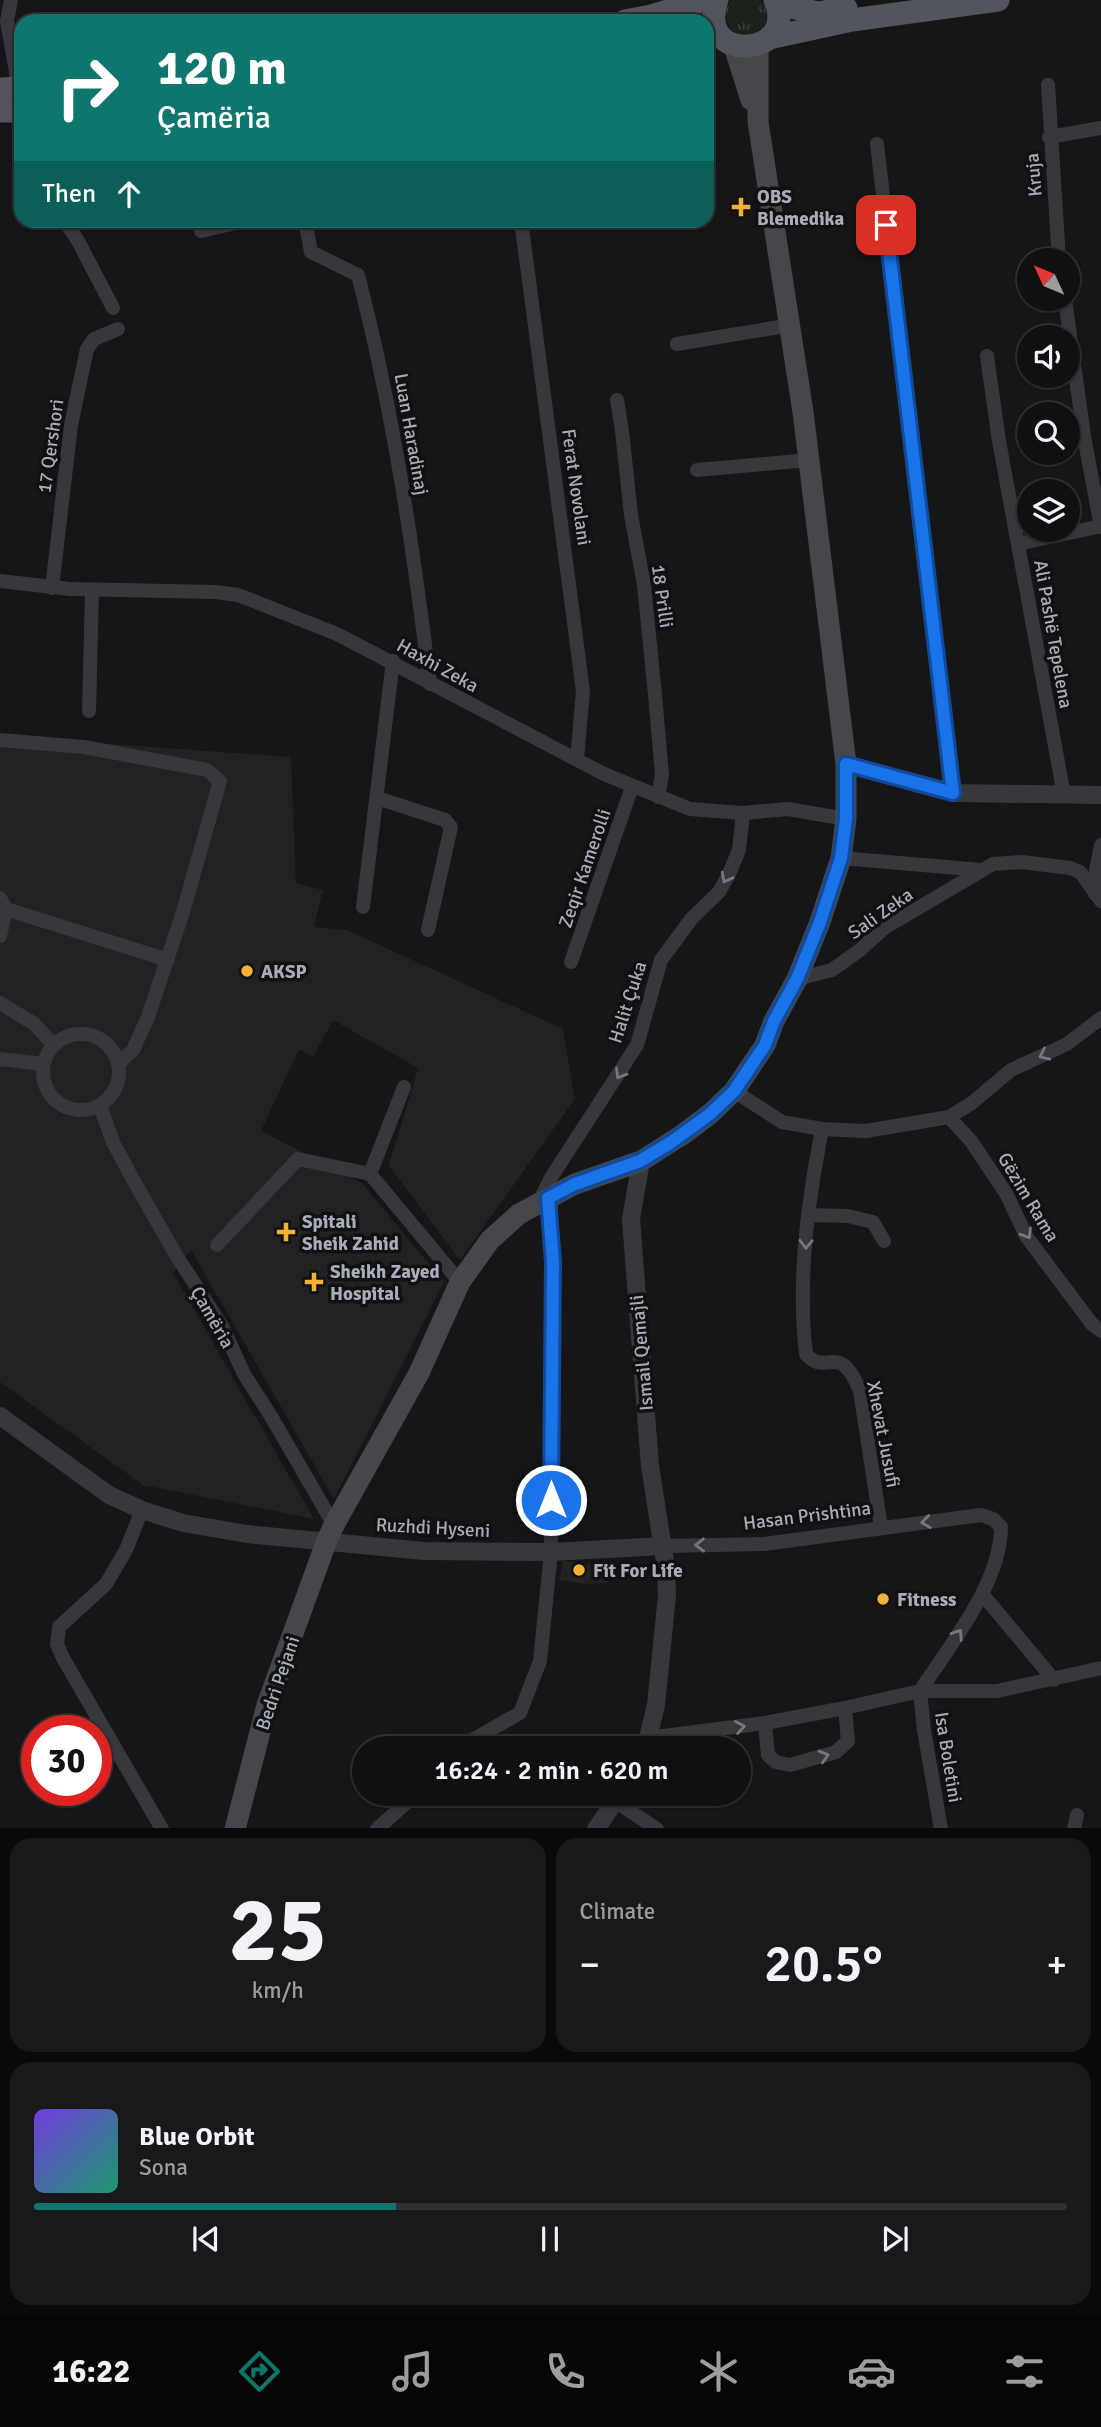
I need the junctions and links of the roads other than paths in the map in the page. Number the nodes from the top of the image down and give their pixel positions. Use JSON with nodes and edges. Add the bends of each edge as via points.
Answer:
{"nodes":[{"id":1,"x":11,"y":0,"type":"edge"},
{"id":2,"x":704,"y":0,"type":"edge"},
{"id":3,"x":717,"y":0,"type":"edge"},
{"id":4,"x":894,"y":0,"type":"edge"},
{"id":5,"x":998,"y":0,"type":"edge"},
{"id":6,"x":776,"y":2,"type":"edge"},
{"id":7,"x":658,"y":14,"type":"edge"},
{"id":8,"x":4,"y":15,"type":"edge"},
{"id":9,"x":722,"y":42,"type":"edge"},
{"id":10,"x":764,"y":42,"type":"junction"},
{"id":11,"x":14,"y":83,"type":"edge"},
{"id":12,"x":1048,"y":85,"type":"dead end"},
{"id":13,"x":758,"y":122,"type":"junction"},
{"id":14,"x":1101,"y":128,"type":"edge"},
{"id":15,"x":1049,"y":137,"type":"junction"},
{"id":16,"x":877,"y":144,"type":"dead end"},
{"id":17,"x":69,"y":228,"type":"edge"},
{"id":18,"x":306,"y":228,"type":"edge"},
{"id":19,"x":523,"y":228,"type":"edge"},
{"id":20,"x":1058,"y":248,"type":"edge"},
{"id":21,"x":113,"y":308,"type":"dead end"},
{"id":22,"x":1067,"y":312,"type":"edge"},
{"id":23,"x":791,"y":325,"type":"junction"},
{"id":24,"x":118,"y":328,"type":"dead end"},
{"id":25,"x":677,"y":344,"type":"dead end"},
{"id":26,"x":987,"y":356,"type":"dead end"},
{"id":27,"x":617,"y":400,"type":"dead end"},
{"id":28,"x":809,"y":460,"type":"junction"},
{"id":29,"x":697,"y":470,"type":"dead end"},
{"id":30,"x":1101,"y":526,"type":"edge"},
{"id":31,"x":1018,"y":544,"type":"junction"},
{"id":32,"x":0,"y":581,"type":"edge"},
{"id":33,"x":52,"y":588,"type":"junction"},
{"id":34,"x":92,"y":590,"type":"junction"},
{"id":35,"x":393,"y":661,"type":"junction"},
{"id":36,"x":430,"y":684,"type":"junction"},
{"id":37,"x":89,"y":711,"type":"dead end"},
{"id":38,"x":0,"y":740,"type":"edge"},
{"id":39,"x":577,"y":759,"type":"junction"},
{"id":40,"x":846,"y":764,"type":"junction"},
{"id":41,"x":632,"y":787,"type":"junction"},
{"id":42,"x":953,"y":793,"type":"junction"},
{"id":43,"x":1101,"y":794,"type":"edge"},
{"id":44,"x":1064,"y":795,"type":"junction"},
{"id":45,"x":658,"y":797,"type":"junction"},
{"id":46,"x":377,"y":798,"type":"junction"},
{"id":47,"x":743,"y":813,"type":"junction"},
{"id":48,"x":846,"y":819,"type":"junction"},
{"id":49,"x":1101,"y":845,"type":"edge"},
{"id":50,"x":841,"y":858,"type":"junction"},
{"id":51,"x":982,"y":870,"type":"junction"},
{"id":52,"x":1098,"y":897,"type":"edge"},
{"id":53,"x":3,"y":903,"type":"edge"},
{"id":54,"x":363,"y":907,"type":"dead end"},
{"id":55,"x":428,"y":930,"type":"dead end"},
{"id":56,"x":0,"y":936,"type":"edge"},
{"id":57,"x":168,"y":960,"type":"junction"},
{"id":58,"x":571,"y":962,"type":"dead end"},
{"id":59,"x":797,"y":979,"type":"junction"},
{"id":60,"x":0,"y":1003,"type":"edge"},
{"id":61,"x":1101,"y":1018,"type":"edge"},
{"id":62,"x":54,"y":1045,"type":"junction"},
{"id":63,"x":0,"y":1059,"type":"edge"},
{"id":64,"x":43,"y":1064,"type":"junction"},
{"id":65,"x":118,"y":1064,"type":"junction"},
{"id":66,"x":404,"y":1087,"type":"dead end"},
{"id":67,"x":734,"y":1091,"type":"junction"},
{"id":68,"x":100,"y":1106,"type":"junction"},
{"id":69,"x":949,"y":1117,"type":"junction"},
{"id":70,"x":822,"y":1129,"type":"junction"},
{"id":71,"x":640,"y":1161,"type":"junction"},
{"id":72,"x":370,"y":1174,"type":"junction"},
{"id":73,"x":543,"y":1201,"type":"junction"},
{"id":74,"x":808,"y":1215,"type":"junction"},
{"id":75,"x":884,"y":1241,"type":"dead end"},
{"id":76,"x":217,"y":1245,"type":"dead end"},
{"id":77,"x":460,"y":1282,"type":"junction"},
{"id":78,"x":1101,"y":1331,"type":"edge"},
{"id":79,"x":0,"y":1416,"type":"edge"},
{"id":80,"x":142,"y":1510,"type":"junction"},
{"id":81,"x":881,"y":1527,"type":"junction"},
{"id":82,"x":330,"y":1532,"type":"junction"},
{"id":83,"x":663,"y":1546,"type":"junction"},
{"id":84,"x":551,"y":1552,"type":"junction"},
{"id":85,"x":983,"y":1595,"type":"junction"},
{"id":86,"x":1101,"y":1668,"type":"edge"},
{"id":87,"x":1054,"y":1679,"type":"junction"},
{"id":88,"x":920,"y":1691,"type":"junction"},
{"id":89,"x":845,"y":1708,"type":"junction"},
{"id":90,"x":765,"y":1723,"type":"junction"},
{"id":91,"x":478,"y":1736,"type":"edge"},
{"id":92,"x":647,"y":1736,"type":"edge"},
{"id":93,"x":687,"y":1736,"type":"edge"},
{"id":94,"x":403,"y":1806,"type":"edge"},
{"id":95,"x":611,"y":1806,"type":"edge"},
{"id":96,"x":628,"y":1806,"type":"edge"},
{"id":97,"x":161,"y":1828,"type":"edge"},
{"id":98,"x":235,"y":1828,"type":"edge"},
{"id":99,"x":378,"y":1828,"type":"edge"},
{"id":100,"x":597,"y":1828,"type":"edge"},
{"id":101,"x":656,"y":1828,"type":"edge"},
{"id":102,"x":941,"y":1828,"type":"edge"}],
"edges":[{"from":1,"to":8,"type":"street"},
{"from":2,"to":7,"type":"main road"},
{"from":3,"to":9,"type":"main road","via":[[715,27]]},
{"from":4,"to":6,"type":"main road","via":[[818,13]]},
{"from":5,"to":10,"type":"main road","via":[[852,20]]},
{"from":6,"to":10,"type":"main road","via":[[778,22]]},
{"from":8,"to":11,"type":"street"},
{"from":9,"to":10,"type":"main road","via":[[750,47]]},
{"from":9,"to":13,"type":"main road"},
{"from":10,"to":13,"type":"main road"},
{"from":12,"to":15,"type":"street","name":"Kruja"},
{"from":13,"to":23,"type":"main road"},
{"from":14,"to":15,"type":"street"},
{"from":15,"to":20,"type":"street","name":"Kruja"},
{"from":16,"to":42,"type":"street"},
{"from":17,"to":21,"type":"street"},
{"from":18,"to":36,"type":"street","name":"Luan Haradinaj","via":[[311,252],[358,275],[387,393]]},
{"from":19,"to":39,"type":"street","name":"Ferat Novolani","via":[[583,691]]},
{"from":22,"to":30,"type":"street"},
{"from":23,"to":25,"type":"street"},
{"from":23,"to":28,"type":"main road"},
{"from":24,"to":33,"type":"street","name":"17 Qershori","via":[[94,340],[87,349],[71,425]]},
{"from":26,"to":31,"type":"street","name":"Ali Pashë Tepelena"},
{"from":27,"to":45,"type":"street","name":"18 Prilli","via":[[656,695],[662,775]]},
{"from":28,"to":29,"type":"street"},
{"from":28,"to":40,"type":"main road"},
{"from":30,"to":31,"type":"street"},
{"from":31,"to":44,"type":"street","name":"Ali Pashë Tepelena"},
{"from":32,"to":33,"type":"street","name":"Haxhi Zeka"},
{"from":33,"to":34,"type":"street","name":"Haxhi Zeka"},
{"from":34,"to":35,"type":"street","name":"Haxhi Zeka","via":[[238,595]]},
{"from":34,"to":37,"type":"street"},
{"from":35,"to":36,"type":"street","name":"Haxhi Zeka"},
{"from":35,"to":46,"type":"street"},
{"from":36,"to":39,"type":"street","name":"Haxhi Zeka"},
{"from":38,"to":57,"type":"street","via":[[83,747],[207,770],[220,782]]},
{"from":39,"to":41,"type":"street","name":"Haxhi Zeka"},
{"from":40,"to":42,"type":"street"},
{"from":40,"to":48,"type":"main road"},
{"from":41,"to":45,"type":"street","name":"Haxhi Zeka"},
{"from":41,"to":58,"type":"street","name":"Zeqir Kamerolli"},
{"from":42,"to":44,"type":"street"},
{"from":43,"to":44,"type":"street"},
{"from":45,"to":47,"type":"street","name":"Haxhi Zeka","via":[[690,809]]},
{"from":46,"to":54,"type":"street"},
{"from":46,"to":55,"type":"street","via":[[445,820],[451,827]]},
{"from":47,"to":48,"type":"street","name":"Haxhi Zeka","via":[[788,810]]},
{"from":47,"to":73,"type":"street","name":"Halit Çuka","one_way":true,"via":[[739,850],[729,874],[661,960],[637,1045],[552,1175]]},
{"from":48,"to":50,"type":"main road"},
{"from":49,"to":52,"type":"street","via":[[1095,876]]},
{"from":50,"to":51,"type":"street","name":"Sali Zeka"},
{"from":50,"to":59,"type":"main road"},
{"from":51,"to":52,"type":"street","name":"Sali Zeka","via":[[993,864],[1022,862],[1070,868],[1080,873]]},
{"from":51,"to":59,"type":"street","name":"Sali Zeka","via":[[884,928],[832,970]]},
{"from":53,"to":56,"type":"street"},
{"from":53,"to":57,"type":"street"},
{"from":57,"to":65,"type":"street","via":[[136,1044]]},
{"from":59,"to":67,"type":"main road","via":[[765,1045]]},
{"from":60,"to":62,"type":"street","via":[[33,1023]]},
{"from":61,"to":69,"type":"street","one_way":true,"via":[[1067,1044],[1011,1070]]},
{"from":62,"to":64,"type":"street"},
{"from":62,"to":65,"type":"street","via":[[73,1035],[95,1037],[112,1050]]},
{"from":63,"to":64,"type":"street"},
{"from":64,"to":68,"type":"street","via":[[46,1090],[58,1103],[83,1111]]},
{"from":65,"to":68,"type":"street","via":[[117,1085]]},
{"from":66,"to":72,"type":"street"},
{"from":67,"to":70,"type":"street","via":[[782,1122]]},
{"from":67,"to":71,"type":"main road","via":[[682,1135]]},
{"from":68,"to":82,"type":"street","name":"Çamëria","via":[[131,1176],[222,1326]]},
{"from":69,"to":70,"type":"street","via":[[866,1131]]},
{"from":69,"to":78,"type":"street","name":"Gëzim Rama","one_way":true,"via":[[999,1184],[1026,1236]]},
{"from":70,"to":74,"type":"street","name":"Xhevat Jusufi"},
{"from":71,"to":73,"type":"main road","via":[[575,1184]]},
{"from":71,"to":83,"type":"street","name":"Ismail Qemajli","via":[[631,1219],[650,1466]]},
{"from":72,"to":76,"type":"street","via":[[298,1159]]},
{"from":72,"to":77,"type":"street"},
{"from":73,"to":77,"type":"main road","via":[[519,1214],[490,1240]]},
{"from":73,"to":84,"type":"street","via":[[553,1262]]},
{"from":74,"to":75,"type":"street","via":[[873,1222]]},
{"from":74,"to":81,"type":"street","name":"Xhevat Jusufi","one_way":true,"via":[[806,1354],[816,1362],[842,1362],[855,1377]]},
{"from":77,"to":82,"type":"main road","via":[[419,1373]]},
{"from":79,"to":80,"type":"street","name":"Ruzhdi Hyseni","via":[[109,1495]]},
{"from":80,"to":82,"type":"street","name":"Ruzhdi Hyseni","via":[[183,1523],[247,1534]]},
{"from":80,"to":97,"type":"street","via":[[106,1584],[60,1627],[57,1644]]},
{"from":81,"to":83,"type":"street","name":"Hasan Prishtina","one_way":true,"via":[[764,1544]]},
{"from":85,"to":81,"type":"street","name":"Hasan Prishtina","one_way":true,"via":[[1001,1541],[1000,1527],[993,1519],[981,1515]]},
{"from":82,"to":84,"type":"street","name":"Ruzhdi Hyseni","via":[[424,1551]]},
{"from":82,"to":98,"type":"main road","name":"Bedri Pejani","via":[[267,1705]]},
{"from":83,"to":84,"type":"street","name":"Ruzhdi Hyseni"},
{"from":83,"to":92,"type":"street","via":[[667,1595],[656,1705]]},
{"from":84,"to":91,"type":"street","via":[[540,1661],[520,1713]]},
{"from":85,"to":87,"type":"street"},
{"from":88,"to":85,"type":"street","name":"Hasan Prishtina","one_way":true},
{"from":86,"to":87,"type":"street"},
{"from":87,"to":88,"type":"street","via":[[998,1691]]},
{"from":88,"to":89,"type":"street"},
{"from":88,"to":102,"type":"street","name":"Isa Boletini"},
{"from":89,"to":90,"type":"street"},
{"from":90,"to":89,"type":"street","one_way":true,"via":[[768,1755],[790,1765],[836,1752],[848,1741]]},
{"from":93,"to":90,"type":"street","one_way":true},
{"from":94,"to":99,"type":"street"},
{"from":95,"to":100,"type":"street"},
{"from":96,"to":101,"type":"street"}]}
